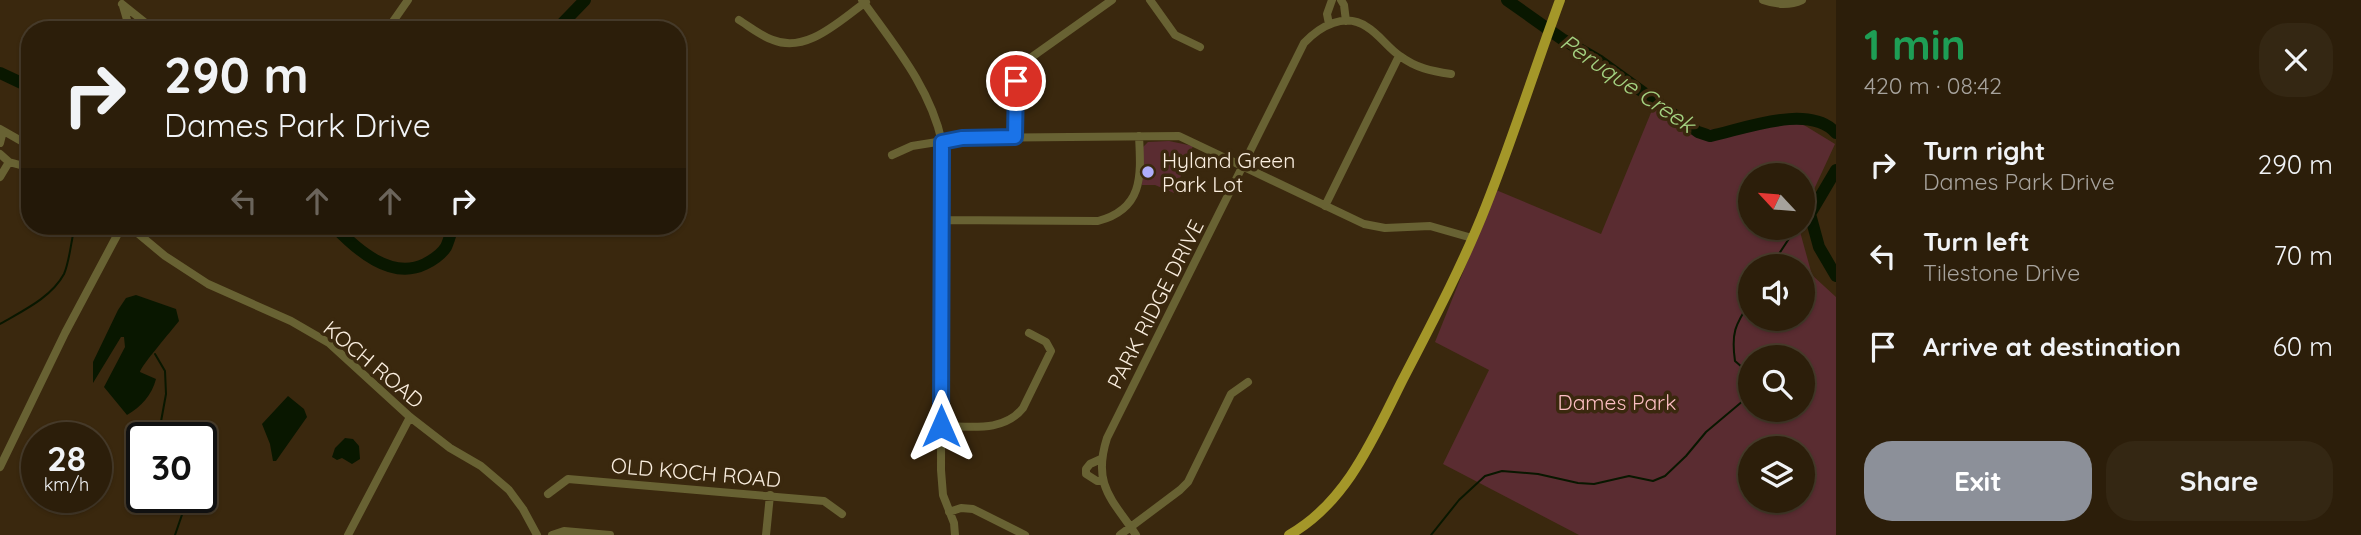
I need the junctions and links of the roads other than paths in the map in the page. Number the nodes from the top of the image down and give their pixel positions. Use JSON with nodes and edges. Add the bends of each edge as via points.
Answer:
{"nodes":[{"id":1,"x":408,"y":0,"type":"edge"},
{"id":2,"x":1112,"y":0,"type":"edge"},
{"id":3,"x":1150,"y":0,"type":"edge"},
{"id":4,"x":1332,"y":0,"type":"edge"},
{"id":5,"x":1341,"y":0,"type":"edge"},
{"id":6,"x":1560,"y":0,"type":"edge"},
{"id":7,"x":1763,"y":0,"type":"edge"},
{"id":8,"x":1802,"y":0,"type":"edge"},
{"id":9,"x":865,"y":1,"type":"edge"},
{"id":10,"x":122,"y":2,"type":"edge"},
{"id":11,"x":739,"y":20,"type":"dead end"},
{"id":12,"x":127,"y":21,"type":"edge"},
{"id":13,"x":144,"y":21,"type":"edge"},
{"id":14,"x":393,"y":21,"type":"edge"},
{"id":15,"x":1346,"y":21,"type":"junction"},
{"id":16,"x":1329,"y":24,"type":"junction"},
{"id":17,"x":1200,"y":47,"type":"dead end"},
{"id":18,"x":1399,"y":56,"type":"junction"},
{"id":19,"x":1451,"y":74,"type":"dead end"},
{"id":20,"x":2,"y":130,"type":"edge"},
{"id":21,"x":1139,"y":136,"type":"junction"},
{"id":22,"x":1015,"y":137,"type":"junction"},
{"id":23,"x":21,"y":141,"type":"edge"},
{"id":24,"x":942,"y":142,"type":"junction"},
{"id":25,"x":0,"y":143,"type":"edge"},
{"id":26,"x":0,"y":154,"type":"edge"},
{"id":27,"x":892,"y":155,"type":"dead end"},
{"id":28,"x":9,"y":162,"type":"junction"},
{"id":29,"x":21,"y":164,"type":"edge"},
{"id":30,"x":1243,"y":166,"type":"junction"},
{"id":31,"x":0,"y":177,"type":"edge"},
{"id":32,"x":1325,"y":206,"type":"junction"},
{"id":33,"x":942,"y":220,"type":"junction"},
{"id":34,"x":117,"y":235,"type":"edge"},
{"id":35,"x":140,"y":235,"type":"edge"},
{"id":36,"x":1472,"y":238,"type":"junction"},
{"id":37,"x":1029,"y":333,"type":"dead end"},
{"id":38,"x":1248,"y":382,"type":"dead end"},
{"id":39,"x":410,"y":417,"type":"junction"},
{"id":40,"x":941,"y":426,"type":"junction"},
{"id":41,"x":1101,"y":459,"type":"junction"},
{"id":42,"x":0,"y":467,"type":"edge"},
{"id":43,"x":1103,"y":481,"type":"junction"},
{"id":44,"x":548,"y":494,"type":"dead end"},
{"id":45,"x":770,"y":495,"type":"junction"},
{"id":46,"x":949,"y":512,"type":"junction"},
{"id":47,"x":842,"y":514,"type":"dead end"},
{"id":48,"x":1131,"y":527,"type":"junction"},
{"id":49,"x":348,"y":535,"type":"edge"},
{"id":50,"x":537,"y":535,"type":"edge"},
{"id":51,"x":552,"y":535,"type":"edge"},
{"id":52,"x":610,"y":535,"type":"edge"},
{"id":53,"x":766,"y":535,"type":"edge"},
{"id":54,"x":955,"y":535,"type":"edge"},
{"id":55,"x":1025,"y":535,"type":"edge"},
{"id":56,"x":1119,"y":535,"type":"edge"},
{"id":57,"x":1136,"y":535,"type":"edge"},
{"id":58,"x":1289,"y":535,"type":"edge"}],
"edges":[{"from":1,"to":14,"type":"street"},
{"from":2,"to":22,"type":"street","via":[[1021,69],[1016,81]]},
{"from":3,"to":17,"type":"street","via":[[1175,35]]},
{"from":4,"to":16,"type":"street"},
{"from":5,"to":15,"type":"street"},
{"from":6,"to":36,"type":"main road"},
{"from":7,"to":8,"type":"street","via":[[1787,4]]},
{"from":9,"to":11,"type":"street","via":[[801,43],[774,41]]},
{"from":9,"to":24,"type":"street","via":[[918,80]]},
{"from":10,"to":12,"type":"street"},
{"from":10,"to":13,"type":"street"},
{"from":15,"to":16,"type":"street","name":"PARK RIDGE DRIVE"},
{"from":15,"to":18,"type":"street","via":[[1367,26]]},
{"from":16,"to":30,"type":"street","name":"PARK RIDGE DRIVE","via":[[1304,43]]},
{"from":18,"to":19,"type":"street","via":[[1424,70]]},
{"from":18,"to":32,"type":"street"},
{"from":20,"to":23,"type":"street"},
{"from":20,"to":25,"type":"street"},
{"from":21,"to":22,"type":"street"},
{"from":21,"to":30,"type":"street","via":[[1179,136]]},
{"from":21,"to":33,"type":"street","via":[[1138,189],[1115,215],[1098,221]]},
{"from":22,"to":24,"type":"street"},
{"from":24,"to":27,"type":"street","via":[[912,146]]},
{"from":24,"to":33,"type":"street"},
{"from":26,"to":28,"type":"street"},
{"from":28,"to":29,"type":"street"},
{"from":28,"to":31,"type":"street"},
{"from":30,"to":32,"type":"street"},
{"from":30,"to":41,"type":"street","name":"PARK RIDGE DRIVE"},
{"from":32,"to":36,"type":"street","via":[[1364,224],[1430,226]]},
{"from":33,"to":40,"type":"street"},
{"from":34,"to":42,"type":"street"},
{"from":35,"to":39,"type":"street","name":"KOCH ROAD","via":[[208,284],[329,343]]},
{"from":36,"to":58,"type":"main road","via":[[1360,461],[1331,501]]},
{"from":37,"to":40,"type":"street","via":[[1046,342],[1051,351],[1017,415],[997,426]]},
{"from":38,"to":48,"type":"street","via":[[1231,394],[1188,482]]},
{"from":39,"to":49,"type":"street"},
{"from":39,"to":50,"type":"street","name":"KOCH ROAD","via":[[509,490]]},
{"from":40,"to":46,"type":"street","via":[[942,488]]},
{"from":41,"to":43,"type":"street","name":"PARK RIDGE DRIVE"},
{"from":41,"to":43,"type":"street","name":"PARK RIDGE DRIVE","via":[[1090,464],[1086,474]]},
{"from":43,"to":48,"type":"street","name":"PARK RIDGE DRIVE"},
{"from":44,"to":45,"type":"street","name":"OLD KOCH ROAD","via":[[568,479]]},
{"from":45,"to":47,"type":"street","name":"OLD KOCH ROAD","via":[[824,500]]},
{"from":45,"to":53,"type":"street"},
{"from":46,"to":54,"type":"street"},
{"from":46,"to":55,"type":"street","via":[[973,509]]},
{"from":48,"to":56,"type":"street"},
{"from":48,"to":57,"type":"street","name":"PARK RIDGE DRIVE"},
{"from":51,"to":52,"type":"street","via":[[564,531]]}]}
